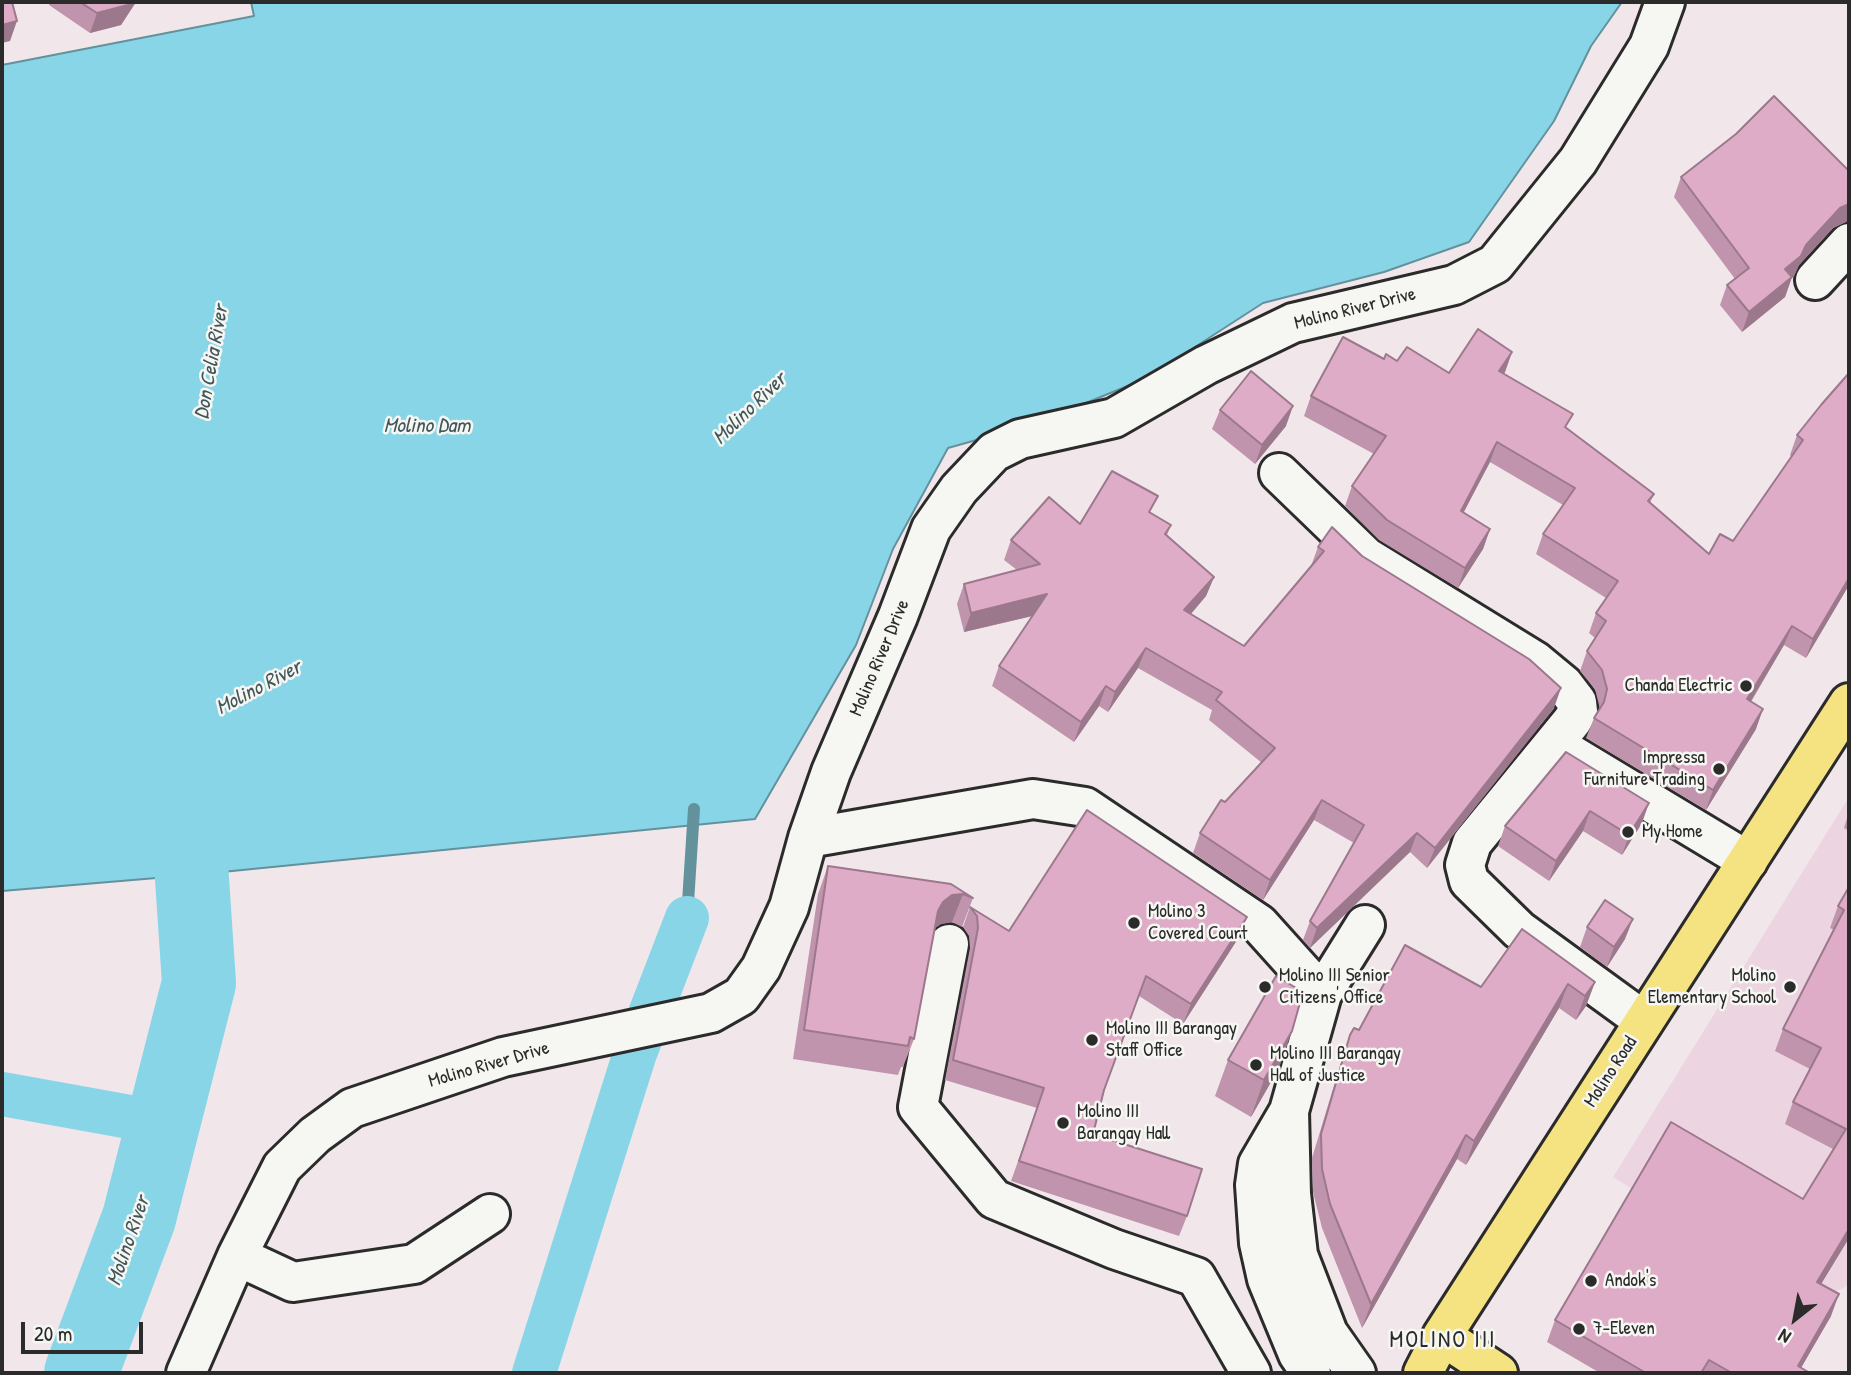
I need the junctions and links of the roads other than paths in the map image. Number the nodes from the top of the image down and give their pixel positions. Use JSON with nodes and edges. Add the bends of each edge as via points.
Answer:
{"nodes":[{"id":1,"x":1665,"y":2,"type":"edge"},
{"id":2,"x":1849,"y":243,"type":"edge"},
{"id":3,"x":1815,"y":280,"type":"dead end"},
{"id":4,"x":1279,"y":473,"type":"dead end"},
{"id":5,"x":1849,"y":703,"type":"edge"},
{"id":6,"x":1554,"y":744,"type":"junction"},
{"id":7,"x":807,"y":838,"type":"junction"},
{"id":8,"x":1748,"y":861,"type":"junction"},
{"id":9,"x":1365,"y":925,"type":"dead end"},
{"id":10,"x":949,"y":944,"type":"dead end"},
{"id":11,"x":1322,"y":994,"type":"junction"},
{"id":12,"x":1644,"y":1021,"type":"junction"},
{"id":13,"x":1289,"y":1111,"type":"junction"},
{"id":14,"x":491,"y":1214,"type":"dead end"},
{"id":15,"x":237,"y":1256,"type":"junction"},
{"id":16,"x":1442,"y":1336,"type":"junction"},
{"id":17,"x":186,"y":1373,"type":"edge"},
{"id":18,"x":1251,"y":1373,"type":"edge"},
{"id":19,"x":1311,"y":1373,"type":"edge"},
{"id":20,"x":1356,"y":1373,"type":"edge"},
{"id":21,"x":1423,"y":1373,"type":"edge"},
{"id":22,"x":1499,"y":1373,"type":"edge"}],
"edges":[{"from":1,"to":7,"type":"street","name":"Molino River Drive","via":[[1649,46],[1578,161],[1495,264],[1454,285],[1293,323],[1206,365],[1114,418],[1020,439],[994,452],[959,489],[931,529]]},
{"from":2,"to":3,"type":"street"},
{"from":4,"to":6,"type":"street","via":[[1366,557],[1535,662],[1564,685],[1578,711]]},
{"from":5,"to":8,"type":"main road","name":"Molino Road"},
{"from":6,"to":8,"type":"street"},
{"from":6,"to":12,"type":"street","via":[[1472,843],[1465,865],[1469,881],[1518,930]]},
{"from":7,"to":11,"type":"street","via":[[1033,799],[1085,807],[1259,924]]},
{"from":7,"to":15,"type":"street","name":"Molino River Drive","via":[[789,907],[761,968],[741,996],[711,1013],[503,1058],[352,1108],[282,1167]]},
{"from":8,"to":12,"type":"main road","name":"Molino Road"},
{"from":9,"to":11,"type":"street"},
{"from":10,"to":18,"type":"street","via":[[918,1107],[994,1199],[1196,1277]]},
{"from":11,"to":13,"type":"street"},
{"from":12,"to":16,"type":"main road","name":"Molino Road"},
{"from":13,"to":19,"type":"street","via":[[1258,1164],[1255,1204],[1259,1243],[1275,1301]]},
{"from":13,"to":20,"type":"street","via":[[1298,1255],[1328,1333]]},
{"from":14,"to":15,"type":"street","via":[[414,1264],[293,1282]]},
{"from":15,"to":17,"type":"street","name":"Molino River Drive"},
{"from":16,"to":21,"type":"main road","name":"Molino Road"},
{"from":16,"to":22,"type":"main road"}]}
